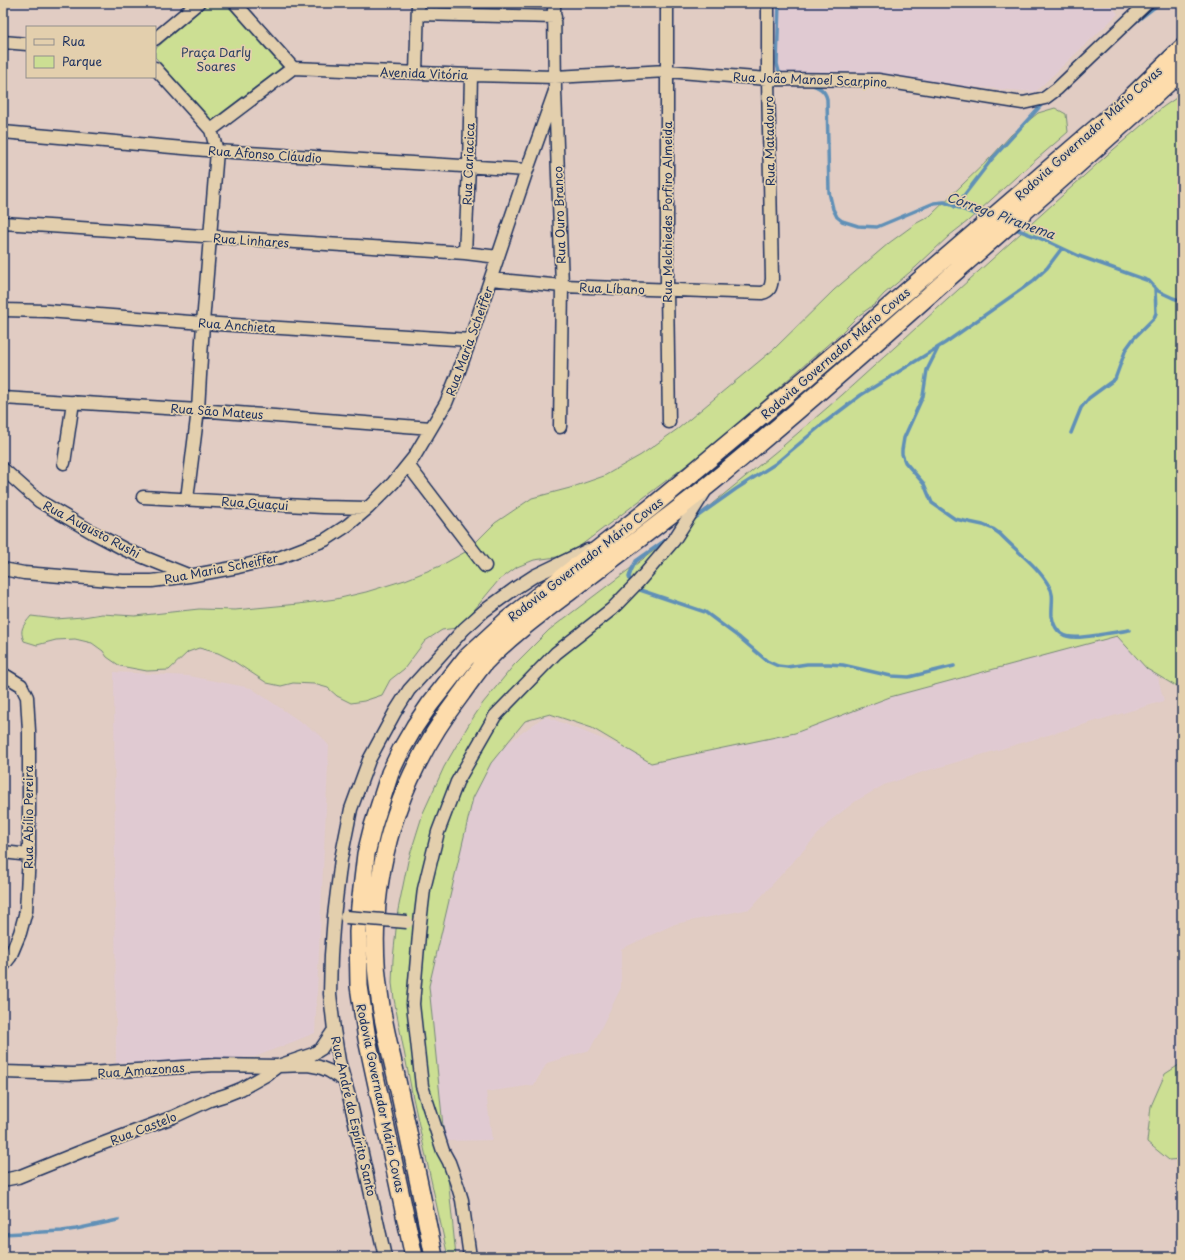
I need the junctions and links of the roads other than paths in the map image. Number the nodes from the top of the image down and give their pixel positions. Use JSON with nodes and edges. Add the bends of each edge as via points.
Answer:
{"nodes":[{"id":1,"x":198,"y":3,"type":"edge"},
{"id":2,"x":235,"y":3,"type":"edge"},
{"id":3,"x":554,"y":3,"type":"edge"},
{"id":4,"x":667,"y":3,"type":"edge"},
{"id":5,"x":768,"y":3,"type":"edge"},
{"id":6,"x":1147,"y":3,"type":"edge"},
{"id":7,"x":418,"y":9,"type":"edge"},
{"id":8,"x":555,"y":17,"type":"junction"},
{"id":9,"x":156,"y":38,"type":"edge"},
{"id":10,"x":3,"y":42,"type":"edge"},
{"id":11,"x":26,"y":44,"type":"edge"},
{"id":12,"x":1182,"y":48,"type":"edge"},
{"id":13,"x":293,"y":68,"type":"junction"},
{"id":14,"x":156,"y":69,"type":"edge"},
{"id":15,"x":1182,"y":70,"type":"edge"},
{"id":16,"x":667,"y":72,"type":"junction"},
{"id":17,"x":416,"y":73,"type":"junction"},
{"id":18,"x":471,"y":75,"type":"junction"},
{"id":19,"x":555,"y":77,"type":"junction"},
{"id":20,"x":768,"y":79,"type":"junction"},
{"id":21,"x":555,"y":91,"type":"junction"},
{"id":22,"x":211,"y":130,"type":"junction"},
{"id":23,"x":3,"y":132,"type":"edge"},
{"id":24,"x":217,"y":151,"type":"junction"},
{"id":25,"x":469,"y":166,"type":"junction"},
{"id":26,"x":527,"y":170,"type":"junction"},
{"id":27,"x":3,"y":223,"type":"edge"},
{"id":28,"x":210,"y":237,"type":"junction"},
{"id":29,"x":465,"y":253,"type":"junction"},
{"id":30,"x":498,"y":257,"type":"junction"},
{"id":31,"x":491,"y":279,"type":"junction"},
{"id":32,"x":772,"y":279,"type":"joint"},
{"id":33,"x":562,"y":286,"type":"junction"},
{"id":34,"x":667,"y":290,"type":"junction"},
{"id":35,"x":3,"y":310,"type":"edge"},
{"id":36,"x":203,"y":323,"type":"junction"},
{"id":37,"x":470,"y":340,"type":"junction"},
{"id":38,"x":3,"y":398,"type":"edge"},
{"id":39,"x":73,"y":402,"type":"junction"},
{"id":40,"x":198,"y":410,"type":"junction"},
{"id":41,"x":669,"y":422,"type":"dead end"},
{"id":42,"x":560,"y":427,"type":"dead end"},
{"id":43,"x":431,"y":428,"type":"junction"},
{"id":44,"x":64,"y":463,"type":"dead end"},
{"id":45,"x":408,"y":465,"type":"junction"},
{"id":46,"x":3,"y":470,"type":"edge"},
{"id":47,"x":710,"y":484,"type":"junction"},
{"id":48,"x":143,"y":497,"type":"dead end"},
{"id":49,"x":187,"y":499,"type":"junction"},
{"id":50,"x":368,"y":508,"type":"junction"},
{"id":51,"x":608,"y":541,"type":"junction"},
{"id":52,"x":486,"y":566,"type":"dead end"},
{"id":53,"x":3,"y":569,"type":"edge"},
{"id":54,"x":189,"y":576,"type":"junction"},
{"id":55,"x":3,"y":674,"type":"edge"},
{"id":56,"x":3,"y":852,"type":"edge"},
{"id":57,"x":29,"y":855,"type":"junction"},
{"id":58,"x":340,"y":917,"type":"junction"},
{"id":59,"x":420,"y":923,"type":"junction"},
{"id":60,"x":3,"y":966,"type":"edge"},
{"id":61,"x":334,"y":1030,"type":"junction"},
{"id":62,"x":278,"y":1066,"type":"junction"},
{"id":63,"x":3,"y":1072,"type":"edge"},
{"id":64,"x":344,"y":1080,"type":"junction"},
{"id":65,"x":3,"y":1180,"type":"edge"},
{"id":66,"x":413,"y":1255,"type":"edge"},
{"id":67,"x":385,"y":1257,"type":"edge"},
{"id":68,"x":434,"y":1257,"type":"edge"},
{"id":69,"x":470,"y":1257,"type":"edge"}],
"edges":[{"from":1,"to":9,"type":"street"},
{"from":2,"to":13,"type":"street"},
{"from":3,"to":8,"type":"street","name":"Rua Ouro Branco"},
{"from":4,"to":16,"type":"street","name":"Rua Melchiedes Porfiro Almeida"},
{"from":5,"to":20,"type":"street","name":"Rua Matadouro"},
{"from":6,"to":20,"type":"street","name":"Rua João Manoel Scarpino","via":[[1045,98],[1023,103],[878,80]]},
{"from":7,"to":8,"type":"street"},
{"from":7,"to":17,"type":"street"},
{"from":8,"to":19,"type":"street","name":"Rua Ouro Branco"},
{"from":10,"to":11,"type":"street"},
{"from":12,"to":51,"type":"highway","name":"Rodovia Governador Mário Covas","via":[[1124,104],[804,380]]},
{"from":13,"to":17,"type":"street","name":"Avenida Vitória"},
{"from":13,"to":22,"type":"street"},
{"from":14,"to":22,"type":"street"},
{"from":15,"to":47,"type":"highway","name":"Rodovia Governador Mário Covas","via":[[888,331]]},
{"from":16,"to":19,"type":"street","name":"Rua João Manoel Scarpino"},
{"from":16,"to":20,"type":"street","name":"Rua João Manoel Scarpino"},
{"from":16,"to":34,"type":"street","name":"Rua Melchiedes Porfiro Almeida"},
{"from":17,"to":18,"type":"street","name":"Avenida Vitória"},
{"from":18,"to":19,"type":"street","name":"Avenida Vitória"},
{"from":18,"to":25,"type":"street","name":"Rua Cariacica"},
{"from":19,"to":21,"type":"street","name":"Rua Ouro Branco"},
{"from":20,"to":32,"type":"street","name":"Rua Matadouro"},
{"from":21,"to":26,"type":"street","name":"Rua Maria Scheiffer"},
{"from":21,"to":33,"type":"street","name":"Rua Ouro Branco"},
{"from":22,"to":24,"type":"street"},
{"from":23,"to":24,"type":"street","name":"Rua Afonso Cláudio"},
{"from":24,"to":25,"type":"street","name":"Rua Afonso Cláudio"},
{"from":24,"to":28,"type":"street"},
{"from":25,"to":26,"type":"street","name":"Rua Afonso Cláudio"},
{"from":25,"to":29,"type":"street","name":"Rua Cariacica"},
{"from":26,"to":30,"type":"street","name":"Rua Maria Scheiffer"},
{"from":27,"to":28,"type":"street","name":"Rua Linhares"},
{"from":28,"to":29,"type":"street","name":"Rua Linhares"},
{"from":28,"to":36,"type":"street"},
{"from":29,"to":30,"type":"street","name":"Rua Linhares"},
{"from":30,"to":31,"type":"street","name":"Rua Maria Scheiffer"},
{"from":31,"to":33,"type":"street","name":"Rua Líbano"},
{"from":31,"to":37,"type":"street","name":"Rua Maria Scheiffer"},
{"from":32,"to":34,"type":"street","name":"Rua Líbano","via":[[771,288],[762,293]]},
{"from":33,"to":34,"type":"street","name":"Rua Líbano"},
{"from":33,"to":42,"type":"street","name":"Rua Ouro Branco"},
{"from":34,"to":41,"type":"street","name":"Rua Melchiedes Porfiro Almeida"},
{"from":35,"to":36,"type":"street","name":"Rua Anchieta"},
{"from":36,"to":37,"type":"street","name":"Rua Anchieta"},
{"from":36,"to":40,"type":"street"},
{"from":37,"to":43,"type":"street","name":"Rua Maria Scheiffer","via":[[446,403]]},
{"from":38,"to":39,"type":"street","name":"Rua São Mateus"},
{"from":39,"to":40,"type":"street","name":"Rua São Mateus"},
{"from":39,"to":44,"type":"street"},
{"from":40,"to":43,"type":"street","name":"Rua São Mateus"},
{"from":40,"to":49,"type":"street"},
{"from":43,"to":45,"type":"street","name":"Rua Maria Scheiffer"},
{"from":45,"to":50,"type":"street","name":"Rua Maria Scheiffer"},
{"from":45,"to":52,"type":"street"},
{"from":46,"to":54,"type":"street","name":"Rua Augusto Rushi","via":[[39,501],[92,532],[126,550]]},
{"from":47,"to":59,"type":"street","name":"Rodovia Governador Mário Covas","via":[[674,540],[638,582],[612,609],[556,653],[494,716],[457,782],[438,832],[424,889]]},
{"from":47,"to":68,"type":"highway","name":"Rodovia Governador Mário Covas","via":[[532,621],[484,663],[445,714],[421,755],[402,798],[387,844],[379,888],[376,970],[383,1021]]},
{"from":48,"to":49,"type":"street","name":"Rua Guaçui"},
{"from":49,"to":50,"type":"street","name":"Rua Guaçui"},
{"from":50,"to":54,"type":"street","name":"Rua Maria Scheiffer","via":[[325,540],[281,557]]},
{"from":51,"to":58,"type":"street","name":"Rua André do Espírito Santo","via":[[534,576],[500,599],[464,629],[409,690],[369,760],[352,809],[341,859]]},
{"from":51,"to":66,"type":"highway","name":"Rodovia Governador Mário Covas","via":[[512,616],[466,658],[430,704],[405,744],[390,774],[373,826],[366,854],[360,906],[359,986],[367,1039]]},
{"from":53,"to":54,"type":"street","name":"Rua Maria Scheiffer","via":[[123,581],[152,581]]},
{"from":55,"to":57,"type":"street","name":"Rua Abílio Pereira","via":[[21,685],[27,697]]},
{"from":56,"to":57,"type":"street"},
{"from":57,"to":60,"type":"street","name":"Rua Abílio Pereira","via":[[26,911],[10,957]]},
{"from":58,"to":59,"type":"street","bridge":true},
{"from":58,"to":61,"type":"street","name":"Rua André do Espírito Santo","via":[[331,955],[330,994]]},
{"from":59,"to":69,"type":"street","name":"Rodovia Governador Mário Covas","via":[[413,1004],[422,1086],[442,1151],[449,1162],[462,1200]]},
{"from":61,"to":62,"type":"street","name":"Rua Amazonas","via":[[321,1049]]},
{"from":61,"to":64,"type":"street","name":"Rua André do Espírito Santo"},
{"from":62,"to":63,"type":"street","name":"Rua Amazonas","via":[[216,1065],[73,1074]]},
{"from":62,"to":64,"type":"street","name":"Rua Amazonas","via":[[319,1067]]},
{"from":62,"to":65,"type":"street","name":"Rua Castelo","via":[[260,1079],[226,1096],[210,1100],[18,1178]]},
{"from":64,"to":67,"type":"street","name":"Rua André do Espírito Santo"}]}
